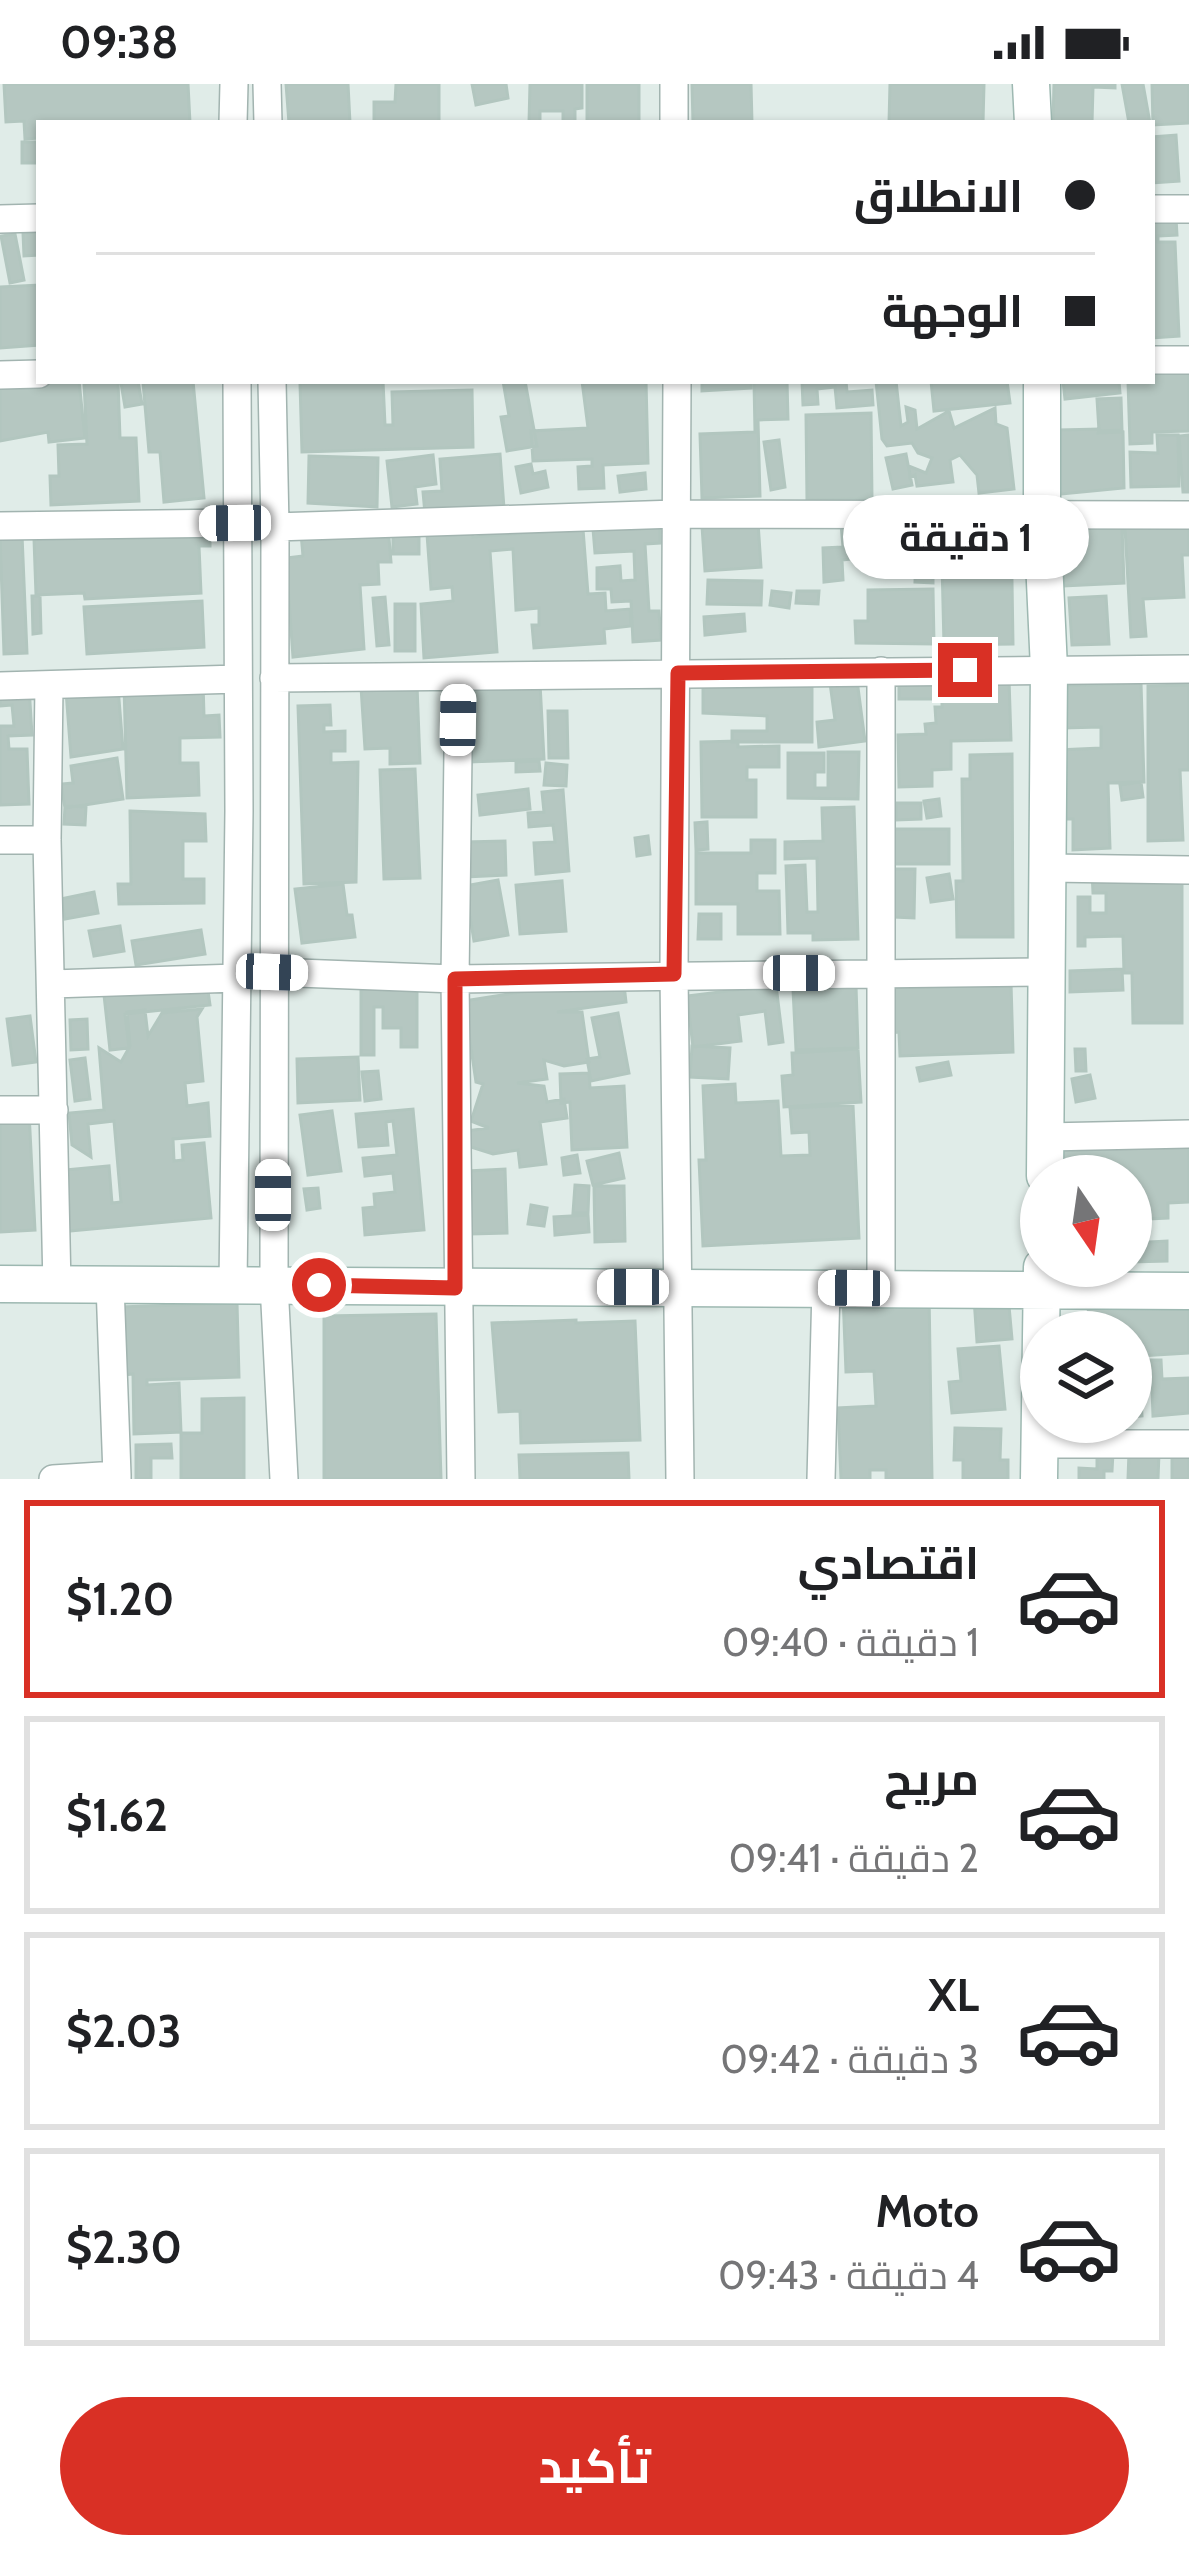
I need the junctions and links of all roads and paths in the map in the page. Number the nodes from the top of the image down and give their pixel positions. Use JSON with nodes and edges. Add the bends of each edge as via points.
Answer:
{"nodes":[{"id":1,"x":233,"y":84,"type":"edge"},
{"id":2,"x":267,"y":84,"type":"edge"},
{"id":3,"x":674,"y":84,"type":"edge"},
{"id":4,"x":1031,"y":84,"type":"edge"},
{"id":5,"x":233,"y":120,"type":"edge"},
{"id":6,"x":268,"y":120,"type":"edge"},
{"id":7,"x":674,"y":120,"type":"edge"},
{"id":8,"x":1033,"y":120,"type":"edge"},
{"id":9,"x":1155,"y":209,"type":"edge"},
{"id":10,"x":1189,"y":209,"type":"edge"},
{"id":11,"x":36,"y":218,"type":"edge"},
{"id":12,"x":0,"y":219,"type":"edge"},
{"id":13,"x":1155,"y":360,"type":"edge"},
{"id":14,"x":1189,"y":360,"type":"edge"},
{"id":15,"x":36,"y":374,"type":"edge"},
{"id":16,"x":0,"y":375,"type":"edge"},
{"id":17,"x":237,"y":384,"type":"edge"},
{"id":18,"x":272,"y":384,"type":"edge"},
{"id":19,"x":677,"y":384,"type":"edge"},
{"id":20,"x":1042,"y":384,"type":"edge"},
{"id":21,"x":676,"y":514,"type":"junction"},
{"id":22,"x":1189,"y":515,"type":"edge"},
{"id":23,"x":1042,"y":517,"type":"junction"},
{"id":24,"x":235,"y":523,"type":"junction"},
{"id":25,"x":0,"y":526,"type":"edge"},
{"id":26,"x":275,"y":527,"type":"junction"},
{"id":27,"x":1049,"y":669,"type":"junction"},
{"id":28,"x":1189,"y":669,"type":"edge"},
{"id":29,"x":881,"y":671,"type":"junction"},
{"id":30,"x":678,"y":673,"type":"junction"},
{"id":31,"x":459,"y":676,"type":"junction"},
{"id":32,"x":274,"y":678,"type":"junction"},
{"id":33,"x":238,"y":680,"type":"junction"},
{"id":34,"x":49,"y":685,"type":"junction"},
{"id":35,"x":0,"y":686,"type":"edge"},
{"id":36,"x":0,"y":840,"type":"edge"},
{"id":37,"x":47,"y":840,"type":"junction"},
{"id":38,"x":1048,"y":868,"type":"junction"},
{"id":39,"x":1189,"y":870,"type":"edge"},
{"id":40,"x":272,"y":972,"type":"junction"},
{"id":41,"x":1047,"y":972,"type":"junction"},
{"id":42,"x":882,"y":973,"type":"junction"},
{"id":43,"x":674,"y":974,"type":"junction"},
{"id":44,"x":237,"y":978,"type":"junction"},
{"id":45,"x":455,"y":979,"type":"junction"},
{"id":46,"x":52,"y":984,"type":"junction"},
{"id":47,"x":0,"y":1110,"type":"edge"},
{"id":48,"x":54,"y":1110,"type":"junction"},
{"id":49,"x":1189,"y":1133,"type":"edge"},
{"id":50,"x":1046,"y":1137,"type":"junction"},
{"id":51,"x":1046,"y":1155,"type":"edge"},
{"id":52,"x":1020,"y":1280,"type":"edge"},
{"id":53,"x":0,"y":1283,"type":"edge"},
{"id":54,"x":274,"y":1284,"type":"junction"},
{"id":55,"x":110,"y":1285,"type":"junction"},
{"id":56,"x":233,"y":1285,"type":"junction"},
{"id":57,"x":57,"y":1286,"type":"junction"},
{"id":58,"x":677,"y":1287,"type":"junction"},
{"id":59,"x":1042,"y":1287,"type":"edge"},
{"id":60,"x":1144,"y":1287,"type":"edge"},
{"id":61,"x":455,"y":1288,"type":"junction"},
{"id":62,"x":826,"y":1288,"type":"junction"},
{"id":63,"x":881,"y":1289,"type":"junction"},
{"id":64,"x":1189,"y":1291,"type":"edge"},
{"id":65,"x":1189,"y":1444,"type":"edge"},
{"id":66,"x":1038,"y":1462,"type":"edge"},
{"id":67,"x":117,"y":1477,"type":"edge"},
{"id":68,"x":53,"y":1479,"type":"edge"},
{"id":69,"x":284,"y":1479,"type":"edge"},
{"id":70,"x":461,"y":1479,"type":"edge"},
{"id":71,"x":680,"y":1479,"type":"edge"},
{"id":72,"x":821,"y":1479,"type":"edge"}],
"edges":[{"from":1,"to":5,"type":"street"},
{"from":2,"to":6,"type":"street"},
{"from":3,"to":7,"type":"street"},
{"from":4,"to":8,"type":"street"},
{"from":9,"to":10,"type":"street"},
{"from":11,"to":12,"type":"street"},
{"from":13,"to":14,"type":"street"},
{"from":15,"to":16,"type":"street"},
{"from":17,"to":24,"type":"street"},
{"from":18,"to":26,"type":"street"},
{"from":19,"to":21,"type":"street"},
{"from":20,"to":23,"type":"street"},
{"from":21,"to":23,"type":"street"},
{"from":21,"to":26,"type":"street"},
{"from":21,"to":30,"type":"street"},
{"from":22,"to":23,"type":"street"},
{"from":23,"to":27,"type":"street"},
{"from":24,"to":25,"type":"street"},
{"from":24,"to":33,"type":"street"},
{"from":26,"to":32,"type":"street"},
{"from":27,"to":28,"type":"street"},
{"from":27,"to":29,"type":"street"},
{"from":27,"to":38,"type":"street"},
{"from":29,"to":30,"type":"street"},
{"from":29,"to":42,"type":"street"},
{"from":30,"to":31,"type":"street"},
{"from":30,"to":43,"type":"street"},
{"from":31,"to":32,"type":"street"},
{"from":31,"to":45,"type":"street"},
{"from":32,"to":40,"type":"street"},
{"from":33,"to":34,"type":"street"},
{"from":33,"to":44,"type":"street"},
{"from":34,"to":35,"type":"street"},
{"from":34,"to":37,"type":"street"},
{"from":36,"to":37,"type":"street"},
{"from":37,"to":46,"type":"street"},
{"from":38,"to":39,"type":"street"},
{"from":38,"to":41,"type":"street"},
{"from":40,"to":45,"type":"street"},
{"from":40,"to":54,"type":"street"},
{"from":41,"to":42,"type":"street"},
{"from":41,"to":50,"type":"street"},
{"from":42,"to":43,"type":"street"},
{"from":42,"to":63,"type":"street"},
{"from":43,"to":45,"type":"street"},
{"from":43,"to":58,"type":"street"},
{"from":44,"to":46,"type":"street"},
{"from":44,"to":56,"type":"street"},
{"from":45,"to":61,"type":"street"},
{"from":46,"to":48,"type":"street"},
{"from":47,"to":48,"type":"street"},
{"from":48,"to":57,"type":"street"},
{"from":49,"to":50,"type":"street"},
{"from":50,"to":51,"type":"street"},
{"from":52,"to":63,"type":"street"},
{"from":53,"to":57,"type":"street"},
{"from":54,"to":56,"type":"street"},
{"from":54,"to":61,"type":"street"},
{"from":54,"to":69,"type":"street"},
{"from":55,"to":56,"type":"street"},
{"from":55,"to":57,"type":"street"},
{"from":55,"to":67,"type":"street"},
{"from":58,"to":61,"type":"street"},
{"from":58,"to":62,"type":"street"},
{"from":58,"to":71,"type":"street"},
{"from":59,"to":66,"type":"street"},
{"from":60,"to":64,"type":"street"},
{"from":61,"to":70,"type":"street"},
{"from":62,"to":63,"type":"street"},
{"from":62,"to":72,"type":"street"},
{"from":65,"to":66,"type":"street"},
{"from":67,"to":68,"type":"street"}]}
